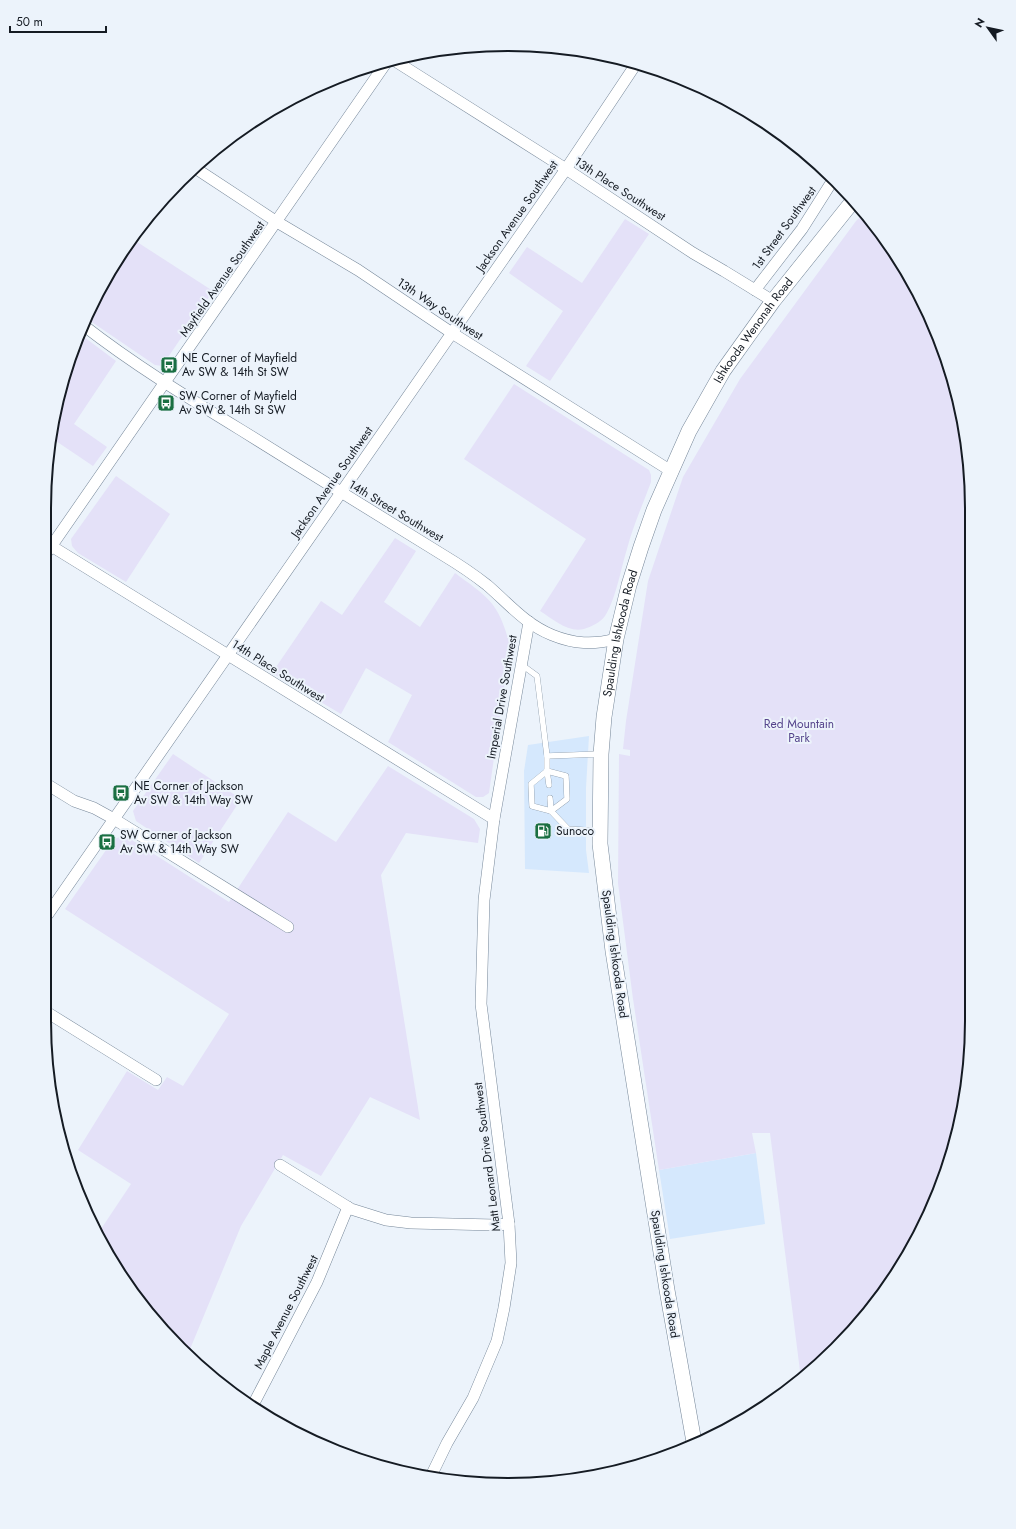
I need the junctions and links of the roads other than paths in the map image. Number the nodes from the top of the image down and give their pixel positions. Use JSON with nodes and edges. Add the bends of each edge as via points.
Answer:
{"nodes":[{"id":1,"x":401,"y":64,"type":"edge"},
{"id":2,"x":382,"y":69,"type":"edge"},
{"id":3,"x":633,"y":69,"type":"edge"},
{"id":4,"x":566,"y":169,"type":"junction"},
{"id":5,"x":200,"y":171,"type":"edge"},
{"id":6,"x":830,"y":184,"type":"edge"},
{"id":7,"x":850,"y":205,"type":"edge"},
{"id":8,"x":277,"y":222,"type":"junction"},
{"id":9,"x":755,"y":290,"type":"junction"},
{"id":10,"x":773,"y":302,"type":"junction"},
{"id":11,"x":88,"y":329,"type":"edge"},
{"id":12,"x":452,"y":333,"type":"junction"},
{"id":13,"x":165,"y":384,"type":"junction"},
{"id":14,"x":671,"y":471,"type":"junction"},
{"id":15,"x":341,"y":492,"type":"junction"},
{"id":16,"x":51,"y":544,"type":"edge"},
{"id":17,"x":51,"y":548,"type":"edge"},
{"id":18,"x":529,"y":622,"type":"junction"},
{"id":19,"x":616,"y":639,"type":"junction"},
{"id":20,"x":227,"y":655,"type":"junction"},
{"id":21,"x":521,"y":665,"type":"junction"},
{"id":22,"x":601,"y":754,"type":"junction"},
{"id":23,"x":547,"y":756,"type":"junction"},
{"id":24,"x":547,"y":771,"type":"junction"},
{"id":25,"x":549,"y":785,"type":"dead end"},
{"id":26,"x":51,"y":787,"type":"edge"},
{"id":27,"x":550,"y":798,"type":"dead end"},
{"id":28,"x":551,"y":811,"type":"junction"},
{"id":29,"x":114,"y":819,"type":"junction"},
{"id":30,"x":494,"y":819,"type":"junction"},
{"id":31,"x":600,"y":831,"type":"junction"},
{"id":32,"x":51,"y":910,"type":"edge"},
{"id":33,"x":288,"y":927,"type":"dead end"},
{"id":34,"x":51,"y":1015,"type":"edge"},
{"id":35,"x":156,"y":1080,"type":"dead end"},
{"id":36,"x":280,"y":1165,"type":"dead end"},
{"id":37,"x":348,"y":1207,"type":"junction"},
{"id":38,"x":509,"y":1224,"type":"junction"},
{"id":39,"x":255,"y":1402,"type":"edge"},
{"id":40,"x":693,"y":1438,"type":"edge"},
{"id":41,"x":433,"y":1471,"type":"edge"}],
"edges":[{"from":1,"to":4,"type":"street","name":"13th Place Southwest"},
{"from":2,"to":8,"type":"street","name":"Mayfield Avenue Southwest"},
{"from":3,"to":4,"type":"street","name":"Jackson Avenue Southwest"},
{"from":4,"to":9,"type":"street","name":"13th Place Southwest","via":[[693,253]]},
{"from":4,"to":12,"type":"street","name":"Jackson Avenue Southwest"},
{"from":5,"to":8,"type":"street","name":"13th Way Southwest"},
{"from":6,"to":9,"type":"street","name":"1st Street Southwest","via":[[802,229]]},
{"from":7,"to":10,"type":"street","name":"Ishkooda Wenonah Road"},
{"from":8,"to":12,"type":"street","name":"13th Way Southwest","via":[[358,270]]},
{"from":8,"to":13,"type":"street","name":"Mayfield Avenue Southwest"},
{"from":9,"to":10,"type":"street","name":"13th Place Southwest"},
{"from":10,"to":14,"type":"street","name":"Ishkooda Wenonah Road","via":[[723,371],[689,431]]},
{"from":11,"to":13,"type":"street","name":"14th Street Southwest"},
{"from":12,"to":14,"type":"street","name":"13th Way Southwest"},
{"from":12,"to":15,"type":"street","name":"Jackson Avenue Southwest"},
{"from":13,"to":15,"type":"street","name":"14th Street Southwest"},
{"from":13,"to":16,"type":"street","name":"Mayfield Avenue Southwest"},
{"from":14,"to":19,"type":"street","name":"Spaulding Ishkooda Road","via":[[641,547]]},
{"from":15,"to":18,"type":"street","name":"14th Street Southwest","via":[[475,576]]},
{"from":15,"to":20,"type":"street","name":"Jackson Avenue Southwest"},
{"from":17,"to":20,"type":"street","name":"14th Place Southwest"},
{"from":18,"to":19,"type":"street","name":"Imperial Drive Southwest","via":[[551,635],[582,644]]},
{"from":18,"to":21,"type":"street","name":"Imperial Drive Southwest"},
{"from":19,"to":22,"type":"street","name":"Spaulding Ishkooda Road"},
{"from":20,"to":29,"type":"street","name":"Jackson Avenue Southwest"},
{"from":20,"to":30,"type":"street","name":"14th Place Southwest"},
{"from":21,"to":23,"type":"lane","via":[[537,676]]},
{"from":21,"to":30,"type":"street","name":"Imperial Drive Southwest"},
{"from":22,"to":23,"type":"lane"},
{"from":22,"to":31,"type":"street","name":"Spaulding Ishkooda Road"},
{"from":23,"to":24,"type":"lane"},
{"from":24,"to":25,"type":"lane"},
{"from":24,"to":28,"type":"lane","via":[[531,784],[532,806]]},
{"from":24,"to":28,"type":"lane","via":[[566,776],[567,799]]},
{"from":26,"to":29,"type":"street","via":[[74,801]]},
{"from":27,"to":28,"type":"lane"},
{"from":28,"to":31,"type":"lane","via":[[568,829]]},
{"from":29,"to":32,"type":"street","name":"Jackson Avenue Southwest"},
{"from":29,"to":33,"type":"street"},
{"from":30,"to":38,"type":"street","name":"Matt Leonard Drive Southwest","via":[[484,900],[481,1004]]},
{"from":31,"to":40,"type":"street","name":"Spaulding Ishkooda Road","via":[[614,959]]},
{"from":34,"to":35,"type":"street"},
{"from":36,"to":37,"type":"street"},
{"from":37,"to":38,"type":"street","via":[[386,1220],[411,1223]]},
{"from":37,"to":39,"type":"street","name":"Maple Avenue Southwest","via":[[317,1282]]},
{"from":38,"to":41,"type":"street","name":"Matt Leonard Drive Southwest","via":[[511,1263],[496,1341],[472,1398]]}]}
